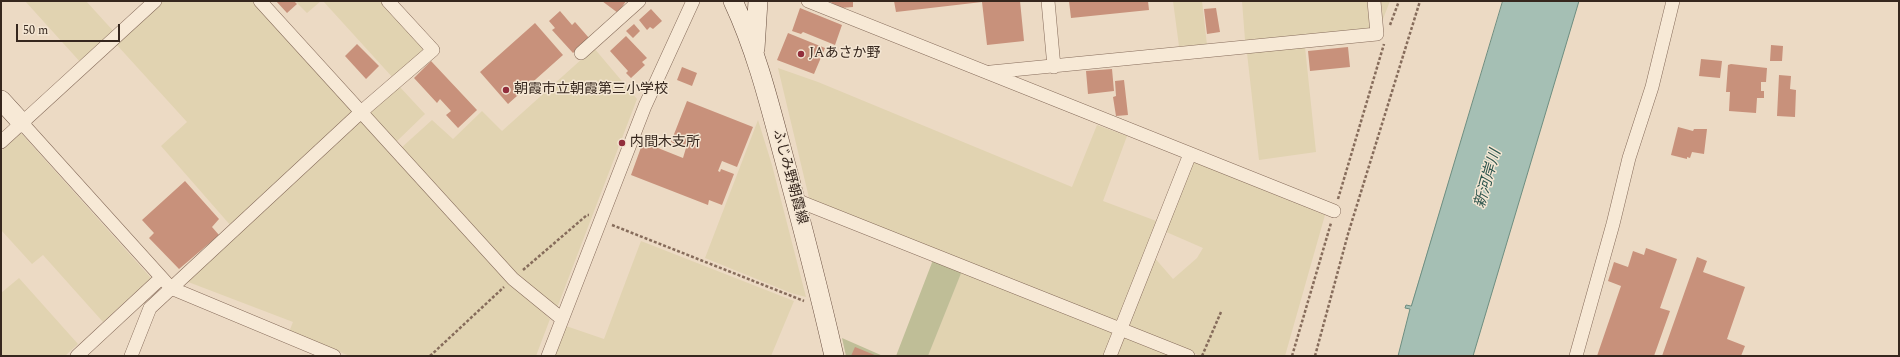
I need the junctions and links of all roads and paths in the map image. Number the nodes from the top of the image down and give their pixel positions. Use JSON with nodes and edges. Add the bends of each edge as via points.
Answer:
{"nodes":[{"id":1,"x":155,"y":1,"type":"edge"},
{"id":2,"x":260,"y":1,"type":"edge"},
{"id":3,"x":388,"y":1,"type":"edge"},
{"id":4,"x":640,"y":1,"type":"edge"},
{"id":5,"x":693,"y":1,"type":"edge"},
{"id":6,"x":733,"y":1,"type":"edge"},
{"id":7,"x":758,"y":1,"type":"edge"},
{"id":8,"x":808,"y":1,"type":"edge"},
{"id":9,"x":1048,"y":1,"type":"edge"},
{"id":10,"x":1374,"y":1,"type":"edge"},
{"id":11,"x":1399,"y":1,"type":"edge"},
{"id":12,"x":1420,"y":1,"type":"edge"},
{"id":13,"x":1673,"y":1,"type":"edge"},
{"id":14,"x":1381,"y":36,"type":"junction"},
{"id":15,"x":581,"y":53,"type":"dead end"},
{"id":16,"x":754,"y":54,"type":"junction"},
{"id":17,"x":1054,"y":67,"type":"junction"},
{"id":18,"x":987,"y":72,"type":"junction"},
{"id":19,"x":1,"y":100,"type":"edge"},
{"id":20,"x":361,"y":112,"type":"junction"},
{"id":21,"x":22,"y":123,"type":"junction"},
{"id":22,"x":1,"y":142,"type":"edge"},
{"id":23,"x":1190,"y":154,"type":"junction"},
{"id":24,"x":796,"y":200,"type":"junction"},
{"id":25,"x":1334,"y":211,"type":"junction"},
{"id":26,"x":601,"y":220,"type":"junction"},
{"id":27,"x":161,"y":278,"type":"junction"},
{"id":28,"x":171,"y":288,"type":"junction"},
{"id":29,"x":822,"y":305,"type":"junction"},
{"id":30,"x":1221,"y":312,"type":"dead end"},
{"id":31,"x":562,"y":319,"type":"junction"},
{"id":32,"x":1120,"y":329,"type":"junction"},
{"id":33,"x":76,"y":356,"type":"edge"},
{"id":34,"x":130,"y":356,"type":"edge"},
{"id":35,"x":334,"y":356,"type":"edge"},
{"id":36,"x":548,"y":356,"type":"edge"},
{"id":37,"x":834,"y":356,"type":"edge"},
{"id":38,"x":1110,"y":356,"type":"edge"},
{"id":39,"x":1188,"y":356,"type":"edge"},
{"id":40,"x":1202,"y":356,"type":"edge"},
{"id":41,"x":1292,"y":356,"type":"edge"},
{"id":42,"x":1315,"y":356,"type":"edge"},
{"id":43,"x":1576,"y":356,"type":"edge"}],
"edges":[{"from":1,"to":21,"type":"street"},
{"from":2,"to":20,"type":"street"},
{"from":3,"to":20,"type":"street","via":[[433,50]]},
{"from":4,"to":15,"type":"street"},
{"from":5,"to":26,"type":"street","via":[[646,106]]},
{"from":6,"to":16,"type":"main road","name":"ふじみ野朝霞線"},
{"from":7,"to":16,"type":"main road"},
{"from":8,"to":18,"type":"street"},
{"from":9,"to":17,"type":"street"},
{"from":10,"to":14,"type":"street"},
{"from":11,"to":14,"type":"path"},
{"from":12,"to":42,"type":"path","via":[[1348,234]]},
{"from":13,"to":43,"type":"street","via":[[1652,87],[1629,158]]},
{"from":14,"to":17,"type":"street"},
{"from":14,"to":25,"type":"path"},
{"from":16,"to":24,"type":"main road","name":"ふじみ野朝霞線"},
{"from":17,"to":18,"type":"street"},
{"from":18,"to":23,"type":"street"},
{"from":19,"to":21,"type":"main road"},
{"from":20,"to":28,"type":"street"},
{"from":20,"to":31,"type":"street","via":[[513,279]]},
{"from":21,"to":22,"type":"street"},
{"from":21,"to":27,"type":"street"},
{"from":23,"to":25,"type":"street"},
{"from":23,"to":32,"type":"street"},
{"from":24,"to":29,"type":"main road","name":"ふじみ野朝霞線"},
{"from":24,"to":32,"type":"street"},
{"from":25,"to":41,"type":"path"},
{"from":26,"to":29,"type":"path","via":[[801,300]]},
{"from":26,"to":31,"type":"street"},
{"from":27,"to":28,"type":"street"},
{"from":27,"to":33,"type":"street"},
{"from":28,"to":34,"type":"street","via":[[150,308]]},
{"from":28,"to":35,"type":"street"},
{"from":29,"to":37,"type":"main road","name":"ふじみ野朝霞線"},
{"from":30,"to":40,"type":"path"},
{"from":31,"to":36,"type":"street"},
{"from":32,"to":38,"type":"street"},
{"from":32,"to":39,"type":"street"}]}
